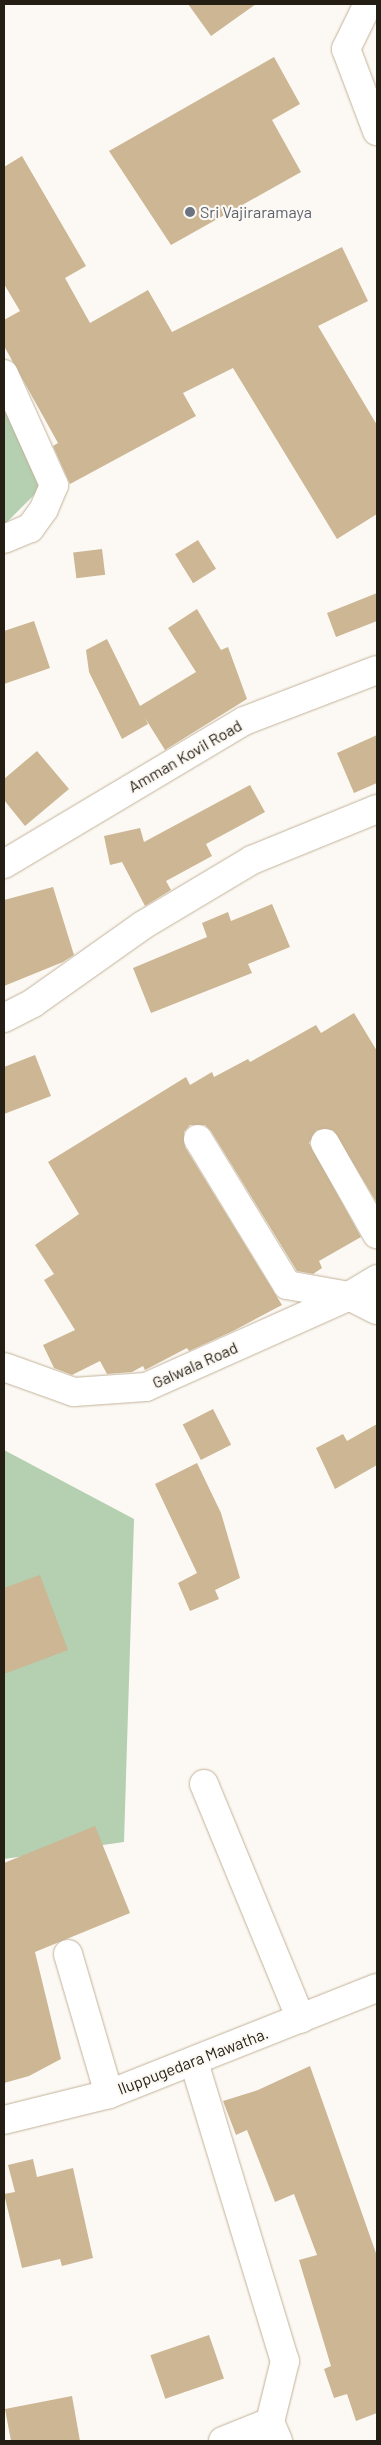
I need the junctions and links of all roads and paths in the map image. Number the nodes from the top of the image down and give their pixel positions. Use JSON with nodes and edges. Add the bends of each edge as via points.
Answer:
{"nodes":[{"id":1,"x":368,"y":4,"type":"edge"},
{"id":2,"x":377,"y":131,"type":"edge"},
{"id":3,"x":4,"y":374,"type":"edge"},
{"id":4,"x":4,"y":539,"type":"edge"},
{"id":5,"x":377,"y":670,"type":"edge"},
{"id":6,"x":377,"y":809,"type":"edge"},
{"id":7,"x":4,"y":864,"type":"edge"},
{"id":8,"x":4,"y":1018,"type":"edge"},
{"id":9,"x":198,"y":1139,"type":"dead end"},
{"id":10,"x":325,"y":1143,"type":"dead end"},
{"id":11,"x":377,"y":1234,"type":"edge"},
{"id":12,"x":377,"y":1279,"type":"edge"},
{"id":13,"x":349,"y":1296,"type":"junction"},
{"id":14,"x":377,"y":1310,"type":"edge"},
{"id":15,"x":4,"y":1367,"type":"edge"},
{"id":16,"x":204,"y":1784,"type":"dead end"},
{"id":17,"x":68,"y":1954,"type":"dead end"},
{"id":18,"x":377,"y":1988,"type":"edge"},
{"id":19,"x":301,"y":2019,"type":"junction"},
{"id":20,"x":194,"y":2062,"type":"junction"},
{"id":21,"x":109,"y":2094,"type":"junction"},
{"id":22,"x":4,"y":2120,"type":"edge"},
{"id":23,"x":274,"y":2432,"type":"edge"},
{"id":24,"x":223,"y":2441,"type":"edge"}],
"edges":[{"from":1,"to":2,"type":"street","via":[[346,49]]},
{"from":3,"to":4,"type":"street","via":[[54,485],[44,509],[30,528]]},
{"from":5,"to":7,"type":"street","name":"Amman Kovil Road","via":[[244,721]]},
{"from":6,"to":8,"type":"street","via":[[252,860],[143,924],[33,1003]]},
{"from":9,"to":13,"type":"street","via":[[287,1285]]},
{"from":10,"to":11,"type":"street"},
{"from":12,"to":13,"type":"street","name":"Galwala Road"},
{"from":13,"to":14,"type":"street"},
{"from":13,"to":15,"type":"street","name":"Galwala Road","via":[[146,1387],[74,1392]]},
{"from":16,"to":19,"type":"street"},
{"from":17,"to":21,"type":"street"},
{"from":18,"to":19,"type":"street","name":"Iluppugedara Mawatha."},
{"from":19,"to":20,"type":"street","name":"Iluppugedara Mawatha."},
{"from":20,"to":21,"type":"street","name":"Iluppugedara Mawatha."},
{"from":20,"to":23,"type":"street","via":[[284,2361]]},
{"from":21,"to":22,"type":"street","name":"Iluppugedara Mawatha."},
{"from":23,"to":24,"type":"street"}]}
